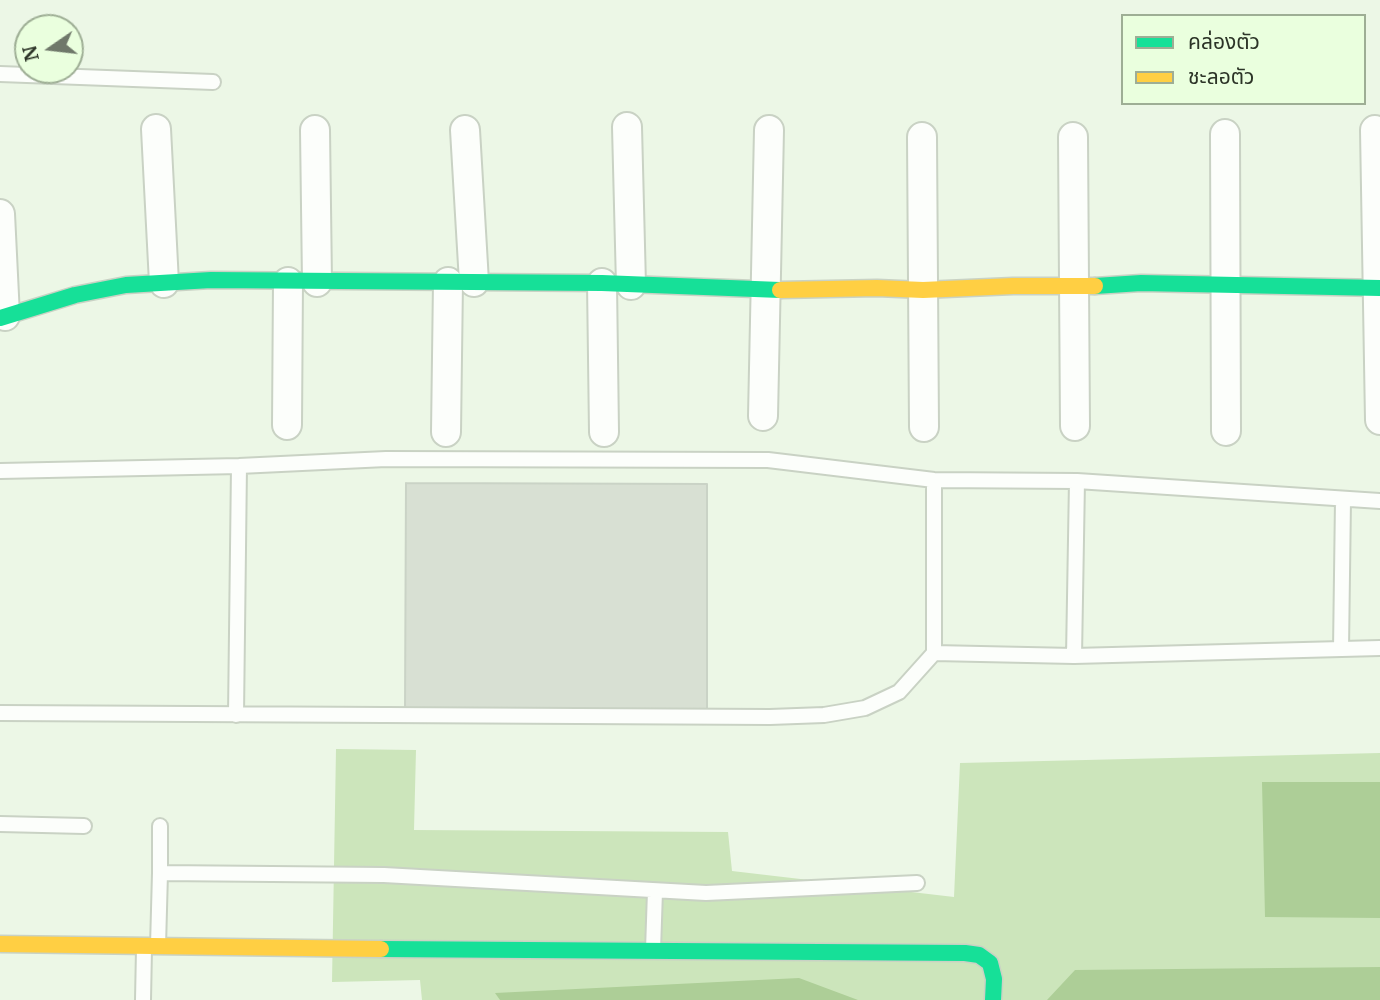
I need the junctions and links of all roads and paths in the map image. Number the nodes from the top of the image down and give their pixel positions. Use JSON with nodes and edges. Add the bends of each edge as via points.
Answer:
{"nodes":[{"id":1,"x":0,"y":75,"type":"edge"},
{"id":2,"x":214,"y":82,"type":"dead end"},
{"id":3,"x":627,"y":127,"type":"dead end"},
{"id":4,"x":156,"y":129,"type":"dead end"},
{"id":5,"x":315,"y":130,"type":"dead end"},
{"id":6,"x":465,"y":130,"type":"dead end"},
{"id":7,"x":1375,"y":130,"type":"dead end"},
{"id":8,"x":769,"y":131,"type":"dead end"},
{"id":9,"x":1225,"y":134,"type":"dead end"},
{"id":10,"x":922,"y":137,"type":"dead end"},
{"id":11,"x":1073,"y":137,"type":"dead end"},
{"id":12,"x":0,"y":214,"type":"edge"},
{"id":13,"x":288,"y":282,"type":"junction"},
{"id":14,"x":317,"y":282,"type":"junction"},
{"id":15,"x":461,"y":282,"type":"junction"},
{"id":16,"x":164,"y":283,"type":"junction"},
{"id":17,"x":602,"y":283,"type":"junction"},
{"id":18,"x":631,"y":285,"type":"junction"},
{"id":19,"x":1225,"y":285,"type":"junction"},
{"id":20,"x":1075,"y":287,"type":"junction"},
{"id":21,"x":1379,"y":288,"type":"edge"},
{"id":22,"x":767,"y":290,"type":"junction"},
{"id":23,"x":923,"y":290,"type":"junction"},
{"id":24,"x":3,"y":317,"type":"edge"},
{"id":25,"x":763,"y":416,"type":"dead end"},
{"id":26,"x":1380,"y":419,"type":"edge"},
{"id":27,"x":286,"y":425,"type":"dead end"},
{"id":28,"x":1075,"y":426,"type":"dead end"},
{"id":29,"x":924,"y":427,"type":"dead end"},
{"id":30,"x":1226,"y":430,"type":"dead end"},
{"id":31,"x":446,"y":432,"type":"dead end"},
{"id":32,"x":604,"y":432,"type":"dead end"},
{"id":33,"x":239,"y":466,"type":"junction"},
{"id":34,"x":0,"y":471,"type":"edge"},
{"id":35,"x":934,"y":480,"type":"junction"},
{"id":36,"x":1077,"y":481,"type":"junction"},
{"id":37,"x":1343,"y":500,"type":"junction"},
{"id":38,"x":1380,"y":501,"type":"edge"},
{"id":39,"x":1380,"y":648,"type":"edge"},
{"id":40,"x":1341,"y":649,"type":"junction"},
{"id":41,"x":934,"y":653,"type":"junction"},
{"id":42,"x":1074,"y":656,"type":"junction"},
{"id":43,"x":0,"y":713,"type":"edge"},
{"id":44,"x":236,"y":715,"type":"junction"},
{"id":45,"x":0,"y":824,"type":"edge"},
{"id":46,"x":160,"y":826,"type":"dead end"},
{"id":47,"x":84,"y":827,"type":"dead end"},
{"id":48,"x":160,"y":873,"type":"junction"},
{"id":49,"x":917,"y":883,"type":"dead end"},
{"id":50,"x":655,"y":891,"type":"junction"},
{"id":51,"x":0,"y":944,"type":"edge"},
{"id":52,"x":151,"y":947,"type":"junction"},
{"id":53,"x":653,"y":951,"type":"junction"},
{"id":54,"x":143,"y":1000,"type":"edge"},
{"id":55,"x":993,"y":1000,"type":"edge"}],
"edges":[{"from":1,"to":2,"type":"lane"},
{"from":3,"to":18,"type":"street"},
{"from":4,"to":16,"type":"street"},
{"from":5,"to":14,"type":"street"},
{"from":6,"to":15,"type":"street"},
{"from":7,"to":21,"type":"street"},
{"from":8,"to":22,"type":"street"},
{"from":9,"to":19,"type":"street"},
{"from":10,"to":23,"type":"street"},
{"from":11,"to":20,"type":"street"},
{"from":12,"to":24,"type":"street"},
{"from":13,"to":14,"type":"street"},
{"from":13,"to":16,"type":"street","via":[[211,279]]},
{"from":13,"to":27,"type":"street"},
{"from":14,"to":15,"type":"street"},
{"from":15,"to":17,"type":"street"},
{"from":15,"to":31,"type":"street"},
{"from":16,"to":24,"type":"street","via":[[75,295]]},
{"from":17,"to":18,"type":"street"},
{"from":17,"to":32,"type":"street"},
{"from":18,"to":22,"type":"street"},
{"from":19,"to":20,"type":"street"},
{"from":19,"to":21,"type":"street"},
{"from":19,"to":30,"type":"street"},
{"from":20,"to":23,"type":"street"},
{"from":20,"to":28,"type":"street"},
{"from":21,"to":26,"type":"street"},
{"from":22,"to":23,"type":"street"},
{"from":22,"to":25,"type":"street"},
{"from":23,"to":29,"type":"street"},
{"from":33,"to":34,"type":"lane"},
{"from":33,"to":35,"type":"lane","via":[[386,459],[768,460]]},
{"from":33,"to":44,"type":"lane"},
{"from":35,"to":36,"type":"lane"},
{"from":35,"to":41,"type":"lane"},
{"from":36,"to":37,"type":"lane"},
{"from":36,"to":42,"type":"lane"},
{"from":37,"to":38,"type":"lane"},
{"from":37,"to":40,"type":"lane"},
{"from":39,"to":40,"type":"lane"},
{"from":40,"to":42,"type":"lane"},
{"from":41,"to":42,"type":"lane"},
{"from":41,"to":44,"type":"lane","via":[[899,692],[865,708],[824,715]]},
{"from":43,"to":44,"type":"lane"},
{"from":45,"to":47,"type":"lane"},
{"from":46,"to":48,"type":"lane"},
{"from":48,"to":50,"type":"lane","via":[[384,875]]},
{"from":48,"to":52,"type":"lane"},
{"from":49,"to":50,"type":"lane","via":[[756,892]]},
{"from":50,"to":53,"type":"lane"},
{"from":51,"to":52,"type":"street"},
{"from":52,"to":53,"type":"street"},
{"from":52,"to":54,"type":"lane"},
{"from":53,"to":55,"type":"street","via":[[979,955],[990,963]]}]}
